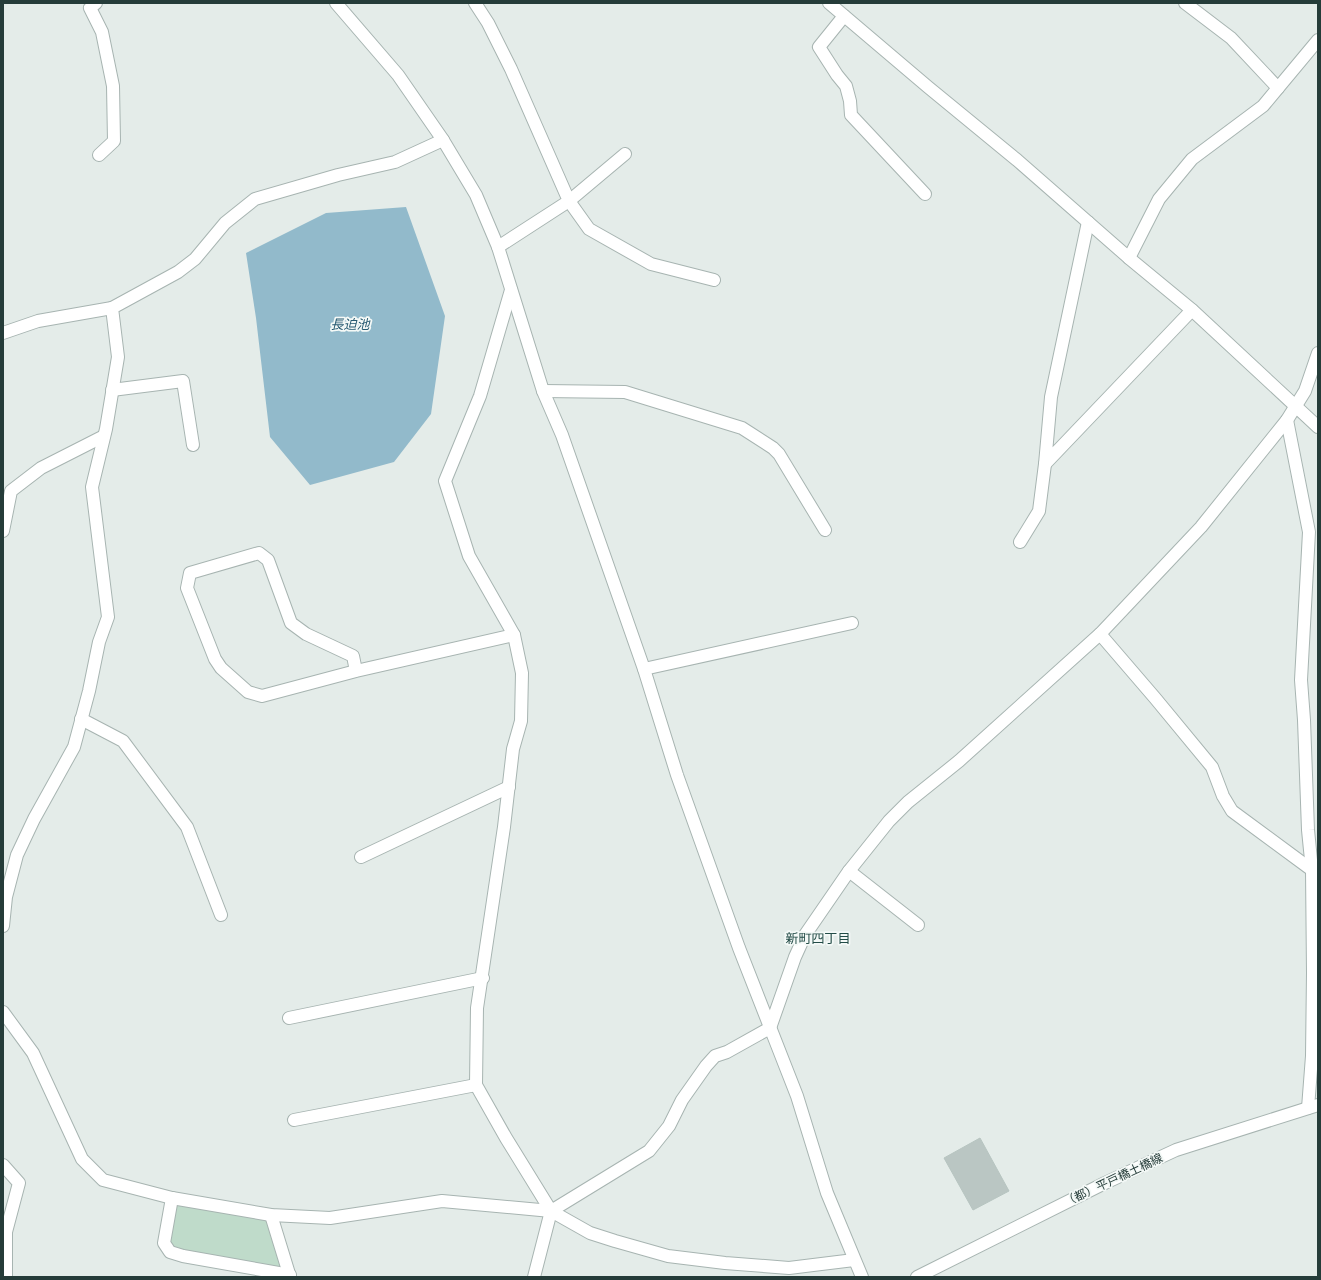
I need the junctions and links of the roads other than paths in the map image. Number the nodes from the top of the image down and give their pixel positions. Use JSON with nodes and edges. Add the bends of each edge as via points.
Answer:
{"nodes":[{"id":1,"x":96,"y":3,"type":"edge"},
{"id":2,"x":336,"y":3,"type":"edge"},
{"id":3,"x":475,"y":3,"type":"edge"},
{"id":4,"x":829,"y":3,"type":"edge"},
{"id":5,"x":1185,"y":3,"type":"edge"},
{"id":6,"x":844,"y":16,"type":"junction"},
{"id":7,"x":1318,"y":40,"type":"edge"},
{"id":8,"x":1278,"y":88,"type":"dead end"},
{"id":9,"x":442,"y":140,"type":"junction"},
{"id":10,"x":625,"y":154,"type":"dead end"},
{"id":11,"x":99,"y":155,"type":"dead end"},
{"id":12,"x":924,"y":194,"type":"dead end"},
{"id":13,"x":570,"y":201,"type":"junction"},
{"id":14,"x":1088,"y":222,"type":"junction"},
{"id":15,"x":498,"y":247,"type":"junction"},
{"id":16,"x":1129,"y":258,"type":"junction"},
{"id":17,"x":714,"y":280,"type":"dead end"},
{"id":18,"x":511,"y":290,"type":"junction"},
{"id":19,"x":112,"y":308,"type":"junction"},
{"id":20,"x":1192,"y":310,"type":"junction"},
{"id":21,"x":3,"y":333,"type":"edge"},
{"id":22,"x":1318,"y":353,"type":"edge"},
{"id":23,"x":112,"y":390,"type":"junction"},
{"id":24,"x":543,"y":391,"type":"junction"},
{"id":25,"x":1295,"y":407,"type":"junction"},
{"id":26,"x":1287,"y":420,"type":"junction"},
{"id":27,"x":1318,"y":427,"type":"edge"},
{"id":28,"x":104,"y":436,"type":"junction"},
{"id":29,"x":193,"y":445,"type":"dead end"},
{"id":30,"x":1045,"y":464,"type":"junction"},
{"id":31,"x":825,"y":530,"type":"dead end"},
{"id":32,"x":3,"y":531,"type":"edge"},
{"id":33,"x":1020,"y":542,"type":"dead end"},
{"id":34,"x":852,"y":623,"type":"dead end"},
{"id":35,"x":1100,"y":634,"type":"junction"},
{"id":36,"x":514,"y":635,"type":"junction"},
{"id":37,"x":644,"y":669,"type":"junction"},
{"id":38,"x":356,"y":671,"type":"junction"},
{"id":39,"x":81,"y":719,"type":"junction"},
{"id":40,"x":509,"y":787,"type":"junction"},
{"id":41,"x":361,"y":857,"type":"dead end"},
{"id":42,"x":1312,"y":870,"type":"junction"},
{"id":43,"x":849,"y":871,"type":"junction"},
{"id":44,"x":221,"y":915,"type":"dead end"},
{"id":45,"x":918,"y":925,"type":"dead end"},
{"id":46,"x":3,"y":926,"type":"edge"},
{"id":47,"x":483,"y":978,"type":"junction"},
{"id":48,"x":3,"y":1012,"type":"edge"},
{"id":49,"x":289,"y":1018,"type":"dead end"},
{"id":50,"x":770,"y":1028,"type":"junction"},
{"id":51,"x":476,"y":1085,"type":"junction"},
{"id":52,"x":1313,"y":1106,"type":"edge"},
{"id":53,"x":294,"y":1120,"type":"dead end"},
{"id":54,"x":3,"y":1165,"type":"edge"},
{"id":55,"x":172,"y":1198,"type":"junction"},
{"id":56,"x":551,"y":1211,"type":"junction"},
{"id":57,"x":271,"y":1215,"type":"junction"},
{"id":58,"x":854,"y":1260,"type":"junction"},
{"id":59,"x":290,"y":1276,"type":"edge"},
{"id":60,"x":6,"y":1277,"type":"edge"},
{"id":61,"x":534,"y":1277,"type":"edge"},
{"id":62,"x":862,"y":1277,"type":"edge"},
{"id":63,"x":916,"y":1277,"type":"edge"}],
"edges":[{"from":1,"to":11,"type":"street","via":[[90,8],[102,32],[113,86],[114,141]]},
{"from":2,"to":9,"type":"street","via":[[398,75]]},
{"from":3,"to":13,"type":"street","via":[[511,69]]},
{"from":4,"to":6,"type":"street"},
{"from":5,"to":16,"type":"street","via":[[1231,38],[1278,88],[1263,106],[1192,159],[1159,199]]},
{"from":6,"to":12,"type":"street","via":[[819,48],[846,86],[851,115]]},
{"from":6,"to":14,"type":"street"},
{"from":7,"to":8,"type":"street"},
{"from":9,"to":15,"type":"street","via":[[476,195]]},
{"from":9,"to":19,"type":"street","via":[[395,162],[338,175],[255,200],[225,222],[195,258],[178,272]]},
{"from":10,"to":13,"type":"street"},
{"from":13,"to":15,"type":"street"},
{"from":13,"to":17,"type":"street","via":[[589,229],[650,264]]},
{"from":14,"to":16,"type":"street"},
{"from":14,"to":30,"type":"street","via":[[1051,397]]},
{"from":15,"to":18,"type":"street"},
{"from":16,"to":20,"type":"street"},
{"from":18,"to":24,"type":"street"},
{"from":18,"to":36,"type":"street","via":[[480,396],[445,480],[469,556]]},
{"from":19,"to":21,"type":"street","via":[[38,321]]},
{"from":19,"to":23,"type":"street","via":[[118,357]]},
{"from":20,"to":25,"type":"street"},
{"from":20,"to":30,"type":"street"},
{"from":22,"to":25,"type":"street","via":[[1305,391]]},
{"from":23,"to":28,"type":"street"},
{"from":23,"to":29,"type":"street","via":[[183,381]]},
{"from":24,"to":31,"type":"street","via":[[625,392],[742,428],[779,454]]},
{"from":24,"to":37,"type":"street","via":[[562,435]]},
{"from":25,"to":26,"type":"street"},
{"from":25,"to":27,"type":"street"},
{"from":26,"to":35,"type":"street","via":[[1201,527]]},
{"from":26,"to":42,"type":"street","via":[[1309,532],[1301,680]]},
{"from":28,"to":32,"type":"street","via":[[41,468],[11,491]]},
{"from":28,"to":39,"type":"street","via":[[92,487],[108,617],[99,642]]},
{"from":30,"to":33,"type":"street","via":[[1038,511]]},
{"from":34,"to":37,"type":"street"},
{"from":35,"to":42,"type":"street","via":[[1212,767],[1232,811]]},
{"from":35,"to":43,"type":"street","via":[[959,761],[908,802]]},
{"from":36,"to":38,"type":"street"},
{"from":36,"to":40,"type":"street","via":[[522,673],[521,721],[513,749]]},
{"from":37,"to":50,"type":"street","via":[[677,775]]},
{"from":38,"to":38,"type":"street","via":[[262,696],[248,692],[221,668],[215,659],[187,588],[190,573],[259,553],[268,560],[291,623],[306,634],[353,656]]},
{"from":39,"to":44,"type":"street","via":[[123,741],[187,827]]},
{"from":39,"to":46,"type":"street","via":[[74,748],[17,855],[6,898]]},
{"from":40,"to":41,"type":"street"},
{"from":40,"to":47,"type":"street"},
{"from":42,"to":52,"type":"street"},
{"from":43,"to":45,"type":"street"},
{"from":43,"to":50,"type":"street","via":[[805,935]]},
{"from":47,"to":49,"type":"street"},
{"from":47,"to":51,"type":"street","via":[[478,1008]]},
{"from":48,"to":55,"type":"street","via":[[33,1053],[82,1159],[103,1180]]},
{"from":50,"to":56,"type":"street","via":[[715,1056],[649,1151]]},
{"from":50,"to":58,"type":"street","via":[[797,1096],[827,1193]]},
{"from":51,"to":53,"type":"street"},
{"from":51,"to":56,"type":"street"},
{"from":52,"to":63,"type":"street","name":"（都）平戸橋土橋線","via":[[1176,1150]]},
{"from":54,"to":60,"type":"street","via":[[18,1183],[6,1232]]},
{"from":55,"to":57,"type":"street"},
{"from":55,"to":59,"type":"street","via":[[164,1243],[170,1252]]},
{"from":56,"to":57,"type":"street","via":[[442,1201],[330,1218]]},
{"from":56,"to":58,"type":"street","via":[[590,1233],[668,1256],[789,1268]]},
{"from":56,"to":61,"type":"street"},
{"from":57,"to":59,"type":"street"},
{"from":58,"to":62,"type":"street"}]}
